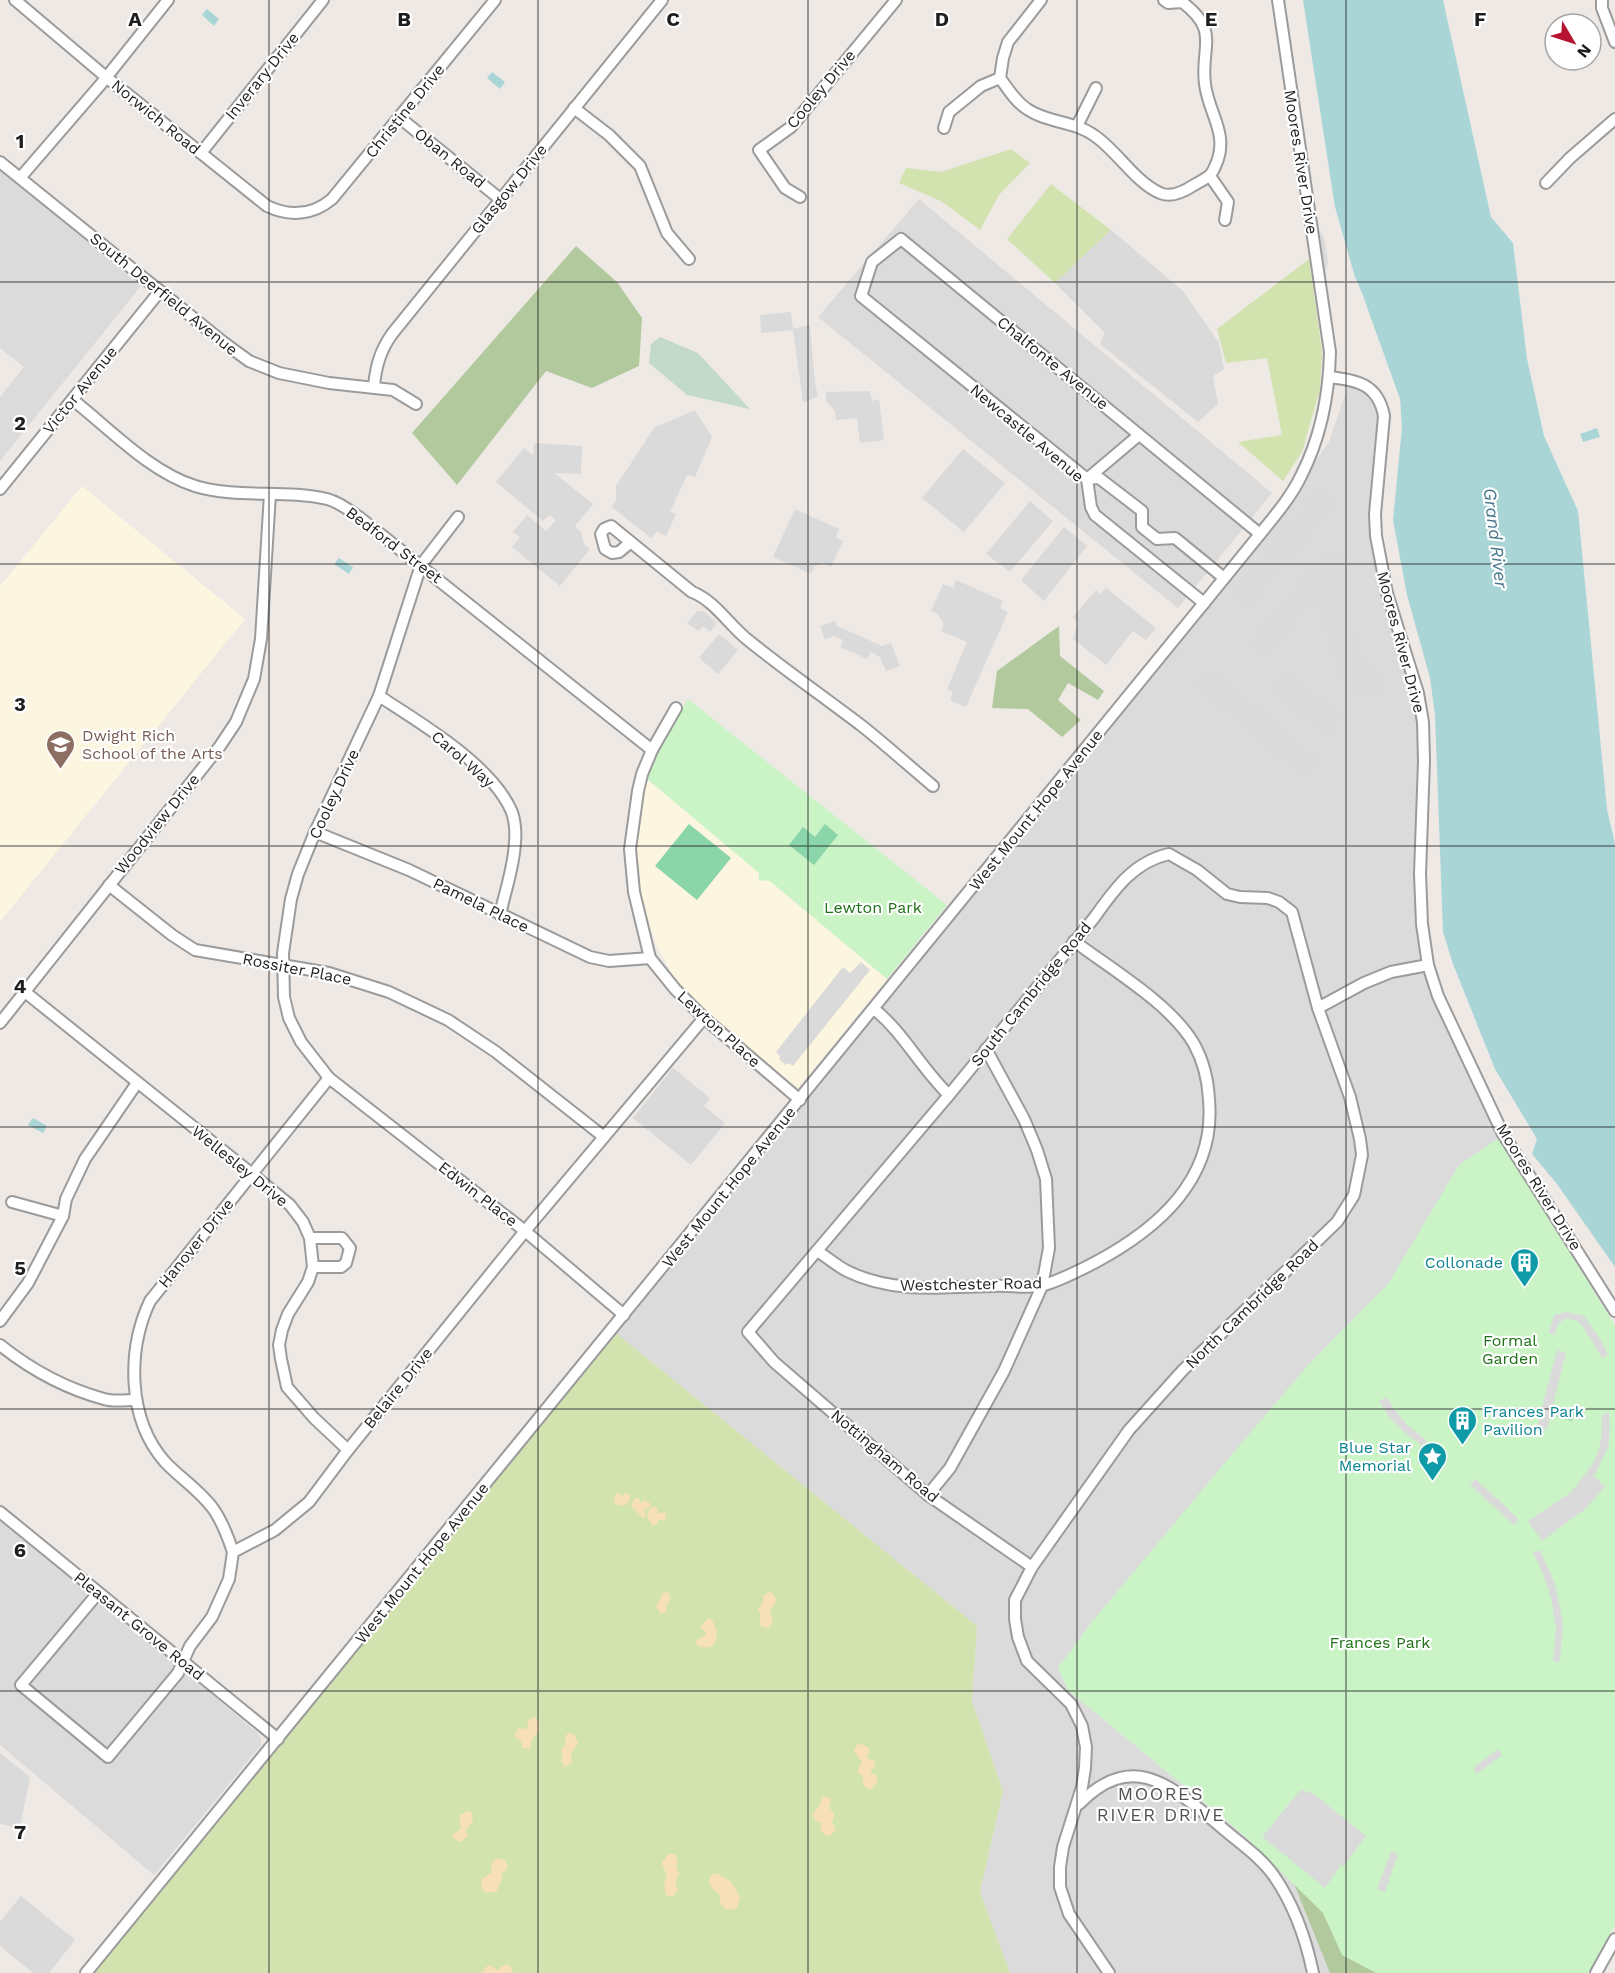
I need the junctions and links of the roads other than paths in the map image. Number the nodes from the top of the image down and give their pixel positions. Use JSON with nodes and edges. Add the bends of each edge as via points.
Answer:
{"nodes":[{"id":1,"x":15,"y":0,"type":"edge"},
{"id":2,"x":168,"y":0,"type":"edge"},
{"id":3,"x":323,"y":0,"type":"edge"},
{"id":4,"x":495,"y":0,"type":"edge"},
{"id":5,"x":662,"y":0,"type":"edge"},
{"id":6,"x":896,"y":0,"type":"edge"},
{"id":7,"x":1041,"y":0,"type":"edge"},
{"id":8,"x":1164,"y":0,"type":"edge"},
{"id":9,"x":1278,"y":0,"type":"edge"},
{"id":10,"x":1602,"y":0,"type":"edge"},
{"id":11,"x":1182,"y":1,"type":"edge"},
{"id":12,"x":1615,"y":42,"type":"edge"},
{"id":13,"x":106,"y":77,"type":"junction"},
{"id":14,"x":1000,"y":78,"type":"junction"},
{"id":15,"x":1096,"y":88,"type":"dead end"},
{"id":16,"x":574,"y":108,"type":"junction"},
{"id":17,"x":400,"y":118,"type":"junction"},
{"id":18,"x":1615,"y":119,"type":"edge"},
{"id":19,"x":1077,"y":126,"type":"junction"},
{"id":20,"x":944,"y":128,"type":"dead end"},
{"id":21,"x":201,"y":153,"type":"junction"},
{"id":22,"x":0,"y":162,"type":"edge"},
{"id":23,"x":1210,"y":176,"type":"junction"},
{"id":24,"x":20,"y":178,"type":"junction"},
{"id":25,"x":1546,"y":183,"type":"dead end"},
{"id":26,"x":800,"y":197,"type":"dead end"},
{"id":27,"x":500,"y":199,"type":"junction"},
{"id":28,"x":306,"y":212,"type":"joint"},
{"id":29,"x":1225,"y":220,"type":"dead end"},
{"id":30,"x":689,"y":259,"type":"dead end"},
{"id":31,"x":160,"y":291,"type":"junction"},
{"id":32,"x":861,"y":296,"type":"joint"},
{"id":33,"x":1329,"y":377,"type":"junction"},
{"id":34,"x":374,"y":386,"type":"junction"},
{"id":35,"x":72,"y":400,"type":"junction"},
{"id":36,"x":416,"y":404,"type":"dead end"},
{"id":37,"x":1139,"y":435,"type":"junction"},
{"id":38,"x":1087,"y":479,"type":"junction"},
{"id":39,"x":0,"y":489,"type":"edge"},
{"id":40,"x":270,"y":494,"type":"junction"},
{"id":41,"x":458,"y":518,"type":"dead end"},
{"id":42,"x":1260,"y":534,"type":"junction"},
{"id":43,"x":631,"y":542,"type":"dead end"},
{"id":44,"x":421,"y":565,"type":"junction"},
{"id":45,"x":1224,"y":578,"type":"junction"},
{"id":46,"x":1204,"y":603,"type":"junction"},
{"id":47,"x":380,"y":696,"type":"junction"},
{"id":48,"x":676,"y":708,"type":"dead end"},
{"id":49,"x":652,"y":750,"type":"junction"},
{"id":50,"x":933,"y":786,"type":"dead end"},
{"id":51,"x":315,"y":832,"type":"junction"},
{"id":52,"x":108,"y":885,"type":"junction"},
{"id":53,"x":500,"y":915,"type":"junction"},
{"id":54,"x":1074,"y":941,"type":"junction"},
{"id":55,"x":650,"y":958,"type":"junction"},
{"id":56,"x":282,"y":964,"type":"junction"},
{"id":57,"x":1428,"y":965,"type":"junction"},
{"id":58,"x":25,"y":992,"type":"junction"},
{"id":59,"x":1318,"y":1008,"type":"junction"},
{"id":60,"x":874,"y":1009,"type":"junction"},
{"id":61,"x":704,"y":1018,"type":"junction"},
{"id":62,"x":0,"y":1023,"type":"edge"},
{"id":63,"x":986,"y":1049,"type":"junction"},
{"id":64,"x":329,"y":1078,"type":"junction"},
{"id":65,"x":137,"y":1083,"type":"junction"},
{"id":66,"x":949,"y":1095,"type":"junction"},
{"id":67,"x":800,"y":1100,"type":"junction"},
{"id":68,"x":604,"y":1137,"type":"junction"},
{"id":69,"x":252,"y":1174,"type":"junction"},
{"id":70,"x":12,"y":1202,"type":"dead end"},
{"id":71,"x":63,"y":1216,"type":"junction"},
{"id":72,"x":525,"y":1231,"type":"junction"},
{"id":73,"x":310,"y":1238,"type":"junction"},
{"id":74,"x":817,"y":1251,"type":"junction"},
{"id":75,"x":313,"y":1267,"type":"junction"},
{"id":76,"x":1042,"y":1286,"type":"junction"},
{"id":77,"x":1615,"y":1311,"type":"edge"},
{"id":78,"x":624,"y":1315,"type":"junction"},
{"id":79,"x":0,"y":1321,"type":"edge"},
{"id":80,"x":748,"y":1332,"type":"joint"},
{"id":81,"x":0,"y":1345,"type":"edge"},
{"id":82,"x":136,"y":1400,"type":"junction"},
{"id":83,"x":348,"y":1450,"type":"junction"},
{"id":84,"x":928,"y":1495,"type":"junction"},
{"id":85,"x":1,"y":1514,"type":"edge"},
{"id":86,"x":233,"y":1552,"type":"junction"},
{"id":87,"x":1032,"y":1567,"type":"junction"},
{"id":88,"x":98,"y":1593,"type":"junction"},
{"id":89,"x":184,"y":1661,"type":"junction"},
{"id":90,"x":278,"y":1739,"type":"junction"},
{"id":91,"x":1077,"y":1806,"type":"junction"},
{"id":92,"x":1615,"y":1939,"type":"edge"},
{"id":93,"x":86,"y":1973,"type":"edge"},
{"id":94,"x":1109,"y":1973,"type":"edge"},
{"id":95,"x":1313,"y":1973,"type":"edge"},
{"id":96,"x":1596,"y":1973,"type":"edge"}],
"edges":[{"from":1,"to":13,"type":"street","name":"Norwich Road"},
{"from":2,"to":13,"type":"street"},
{"from":3,"to":21,"type":"street","name":"Inverary Drive"},
{"from":4,"to":17,"type":"street","name":"Christine Drive"},
{"from":5,"to":16,"type":"street","name":"Glasgow Drive"},
{"from":6,"to":26,"type":"street","name":"Cooley Drive","via":[[791,127],[759,150],[785,188]]},
{"from":7,"to":14,"type":"street","via":[[1008,42]]},
{"from":8,"to":11,"type":"street"},
{"from":9,"to":33,"type":"street","name":"Moores River Drive","via":[[1330,352]]},
{"from":10,"to":12,"type":"street"},
{"from":11,"to":23,"type":"street","via":[[1195,12],[1208,43],[1204,82],[1221,133],[1221,149]]},
{"from":13,"to":21,"type":"street","name":"Norwich Road"},
{"from":13,"to":24,"type":"street"},
{"from":14,"to":19,"type":"street","via":[[1028,110]]},
{"from":14,"to":20,"type":"street","via":[[981,86],[949,112]]},
{"from":15,"to":19,"type":"street"},
{"from":16,"to":27,"type":"street","name":"Glasgow Drive"},
{"from":16,"to":30,"type":"street","via":[[640,166],[667,233]]},
{"from":17,"to":27,"type":"street","name":"Oban Road"},
{"from":17,"to":28,"type":"street","name":"Christine Drive","via":[[332,199]]},
{"from":18,"to":25,"type":"street"},
{"from":19,"to":23,"type":"street","via":[[1095,135],[1144,184],[1161,194],[1186,190]]},
{"from":21,"to":28,"type":"street","name":"Norwich Road","via":[[267,206],[284,213]]},
{"from":22,"to":24,"type":"street","name":"South Deerfield Avenue"},
{"from":23,"to":29,"type":"street","via":[[1228,202]]},
{"from":24,"to":31,"type":"street","name":"South Deerfield Avenue"},
{"from":27,"to":34,"type":"street","name":"Glasgow Drive","via":[[382,348]]},
{"from":31,"to":34,"type":"street","name":"South Deerfield Avenue","via":[[238,354],[265,368],[329,383]]},
{"from":31,"to":35,"type":"street","name":"Victor Avenue"},
{"from":32,"to":37,"type":"street","name":"Chalfonte Avenue","via":[[872,262],[901,239]]},
{"from":32,"to":38,"type":"street","name":"Newcastle Avenue"},
{"from":33,"to":42,"type":"street","name":"West Mount Hope Avenue","via":[[1313,451],[1301,478]]},
{"from":33,"to":57,"type":"street","name":"Moores River Drive","via":[[1362,383],[1379,400],[1384,416],[1376,536],[1387,593],[1416,685],[1423,722],[1420,874]]},
{"from":34,"to":36,"type":"street","name":"South Deerfield Avenue","via":[[393,390]]},
{"from":35,"to":39,"type":"street","name":"Victor Avenue"},
{"from":35,"to":40,"type":"street","name":"Bedford Street","via":[[178,480],[206,489]]},
{"from":37,"to":38,"type":"street"},
{"from":37,"to":42,"type":"street","name":"Chalfonte Avenue"},
{"from":38,"to":45,"type":"street","via":[[1099,478],[1108,483],[1142,511],[1142,526],[1157,538],[1175,538]]},
{"from":38,"to":46,"type":"street","name":"Newcastle Avenue","via":[[1095,515]]},
{"from":40,"to":44,"type":"street","name":"Bedford Street","via":[[337,503]]},
{"from":40,"to":52,"type":"street","name":"Woodview Drive","via":[[261,639],[248,696],[220,746]]},
{"from":41,"to":44,"type":"street","name":"Cooley Drive"},
{"from":42,"to":45,"type":"street","name":"West Mount Hope Avenue"},
{"from":43,"to":50,"type":"street","via":[[714,607],[736,631],[862,726]]},
{"from":44,"to":47,"type":"street","name":"Cooley Drive"},
{"from":44,"to":49,"type":"street","name":"Bedford Street"},
{"from":45,"to":46,"type":"street","name":"West Mount Hope Avenue"},
{"from":46,"to":60,"type":"street","name":"West Mount Hope Avenue"},
{"from":47,"to":51,"type":"street","name":"Cooley Drive"},
{"from":47,"to":53,"type":"street","name":"Carol Way","via":[[478,768],[496,786],[513,813],[515,843]]},
{"from":48,"to":49,"type":"street","name":"Lewton Place"},
{"from":49,"to":55,"type":"street","name":"Lewton Place","via":[[638,791],[630,849],[634,892]]},
{"from":51,"to":53,"type":"street","name":"Pamela Place","via":[[409,870]]},
{"from":51,"to":56,"type":"street","name":"Cooley Drive","via":[[291,899]]},
{"from":52,"to":56,"type":"street","name":"Rossiter Place","via":[[195,950]]},
{"from":52,"to":58,"type":"street","name":"Woodview Drive"},
{"from":53,"to":55,"type":"street","name":"Pamela Place","via":[[590,957],[609,961]]},
{"from":54,"to":59,"type":"street","name":"South Cambridge Road","via":[[1130,873],[1169,854],[1227,894],[1268,898],[1292,912]]},
{"from":54,"to":63,"type":"street","name":"South Cambridge Road"},
{"from":54,"to":76,"type":"street","name":"Westchester Road","via":[[1179,1024],[1205,1067],[1211,1117],[1205,1151],[1180,1198],[1143,1233],[1115,1252]]},
{"from":55,"to":61,"type":"street","name":"Lewton Place"},
{"from":56,"to":64,"type":"street","name":"Cooley Drive","via":[[289,1018],[301,1042]]},
{"from":56,"to":68,"type":"street","name":"Rossiter Place","via":[[358,981],[448,1020],[496,1052]]},
{"from":57,"to":59,"type":"street","via":[[1391,972]]},
{"from":57,"to":77,"type":"street","name":"Moores River Drive","via":[[1438,996],[1503,1134]]},
{"from":58,"to":62,"type":"street","name":"Woodview Drive"},
{"from":58,"to":65,"type":"street","name":"Wellesley Drive"},
{"from":59,"to":87,"type":"street","name":"North Cambridge Road","via":[[1350,1097],[1360,1139],[1362,1155],[1354,1196],[1337,1222],[1183,1370],[1129,1430]]},
{"from":60,"to":66,"type":"street"},
{"from":60,"to":67,"type":"street","name":"West Mount Hope Avenue"},
{"from":61,"to":67,"type":"street","name":"Lewton Place"},
{"from":61,"to":68,"type":"street","name":"Belaire Drive"},
{"from":63,"to":66,"type":"street","name":"South Cambridge Road"},
{"from":63,"to":76,"type":"street","via":[[1024,1119],[1046,1179],[1049,1248]]},
{"from":64,"to":69,"type":"street","name":"Hanover Drive"},
{"from":64,"to":72,"type":"street","name":"Edwin Place"},
{"from":65,"to":69,"type":"street","name":"Wellesley Drive"},
{"from":65,"to":71,"type":"street","via":[[85,1159],[66,1199]]},
{"from":66,"to":74,"type":"street","name":"South Cambridge Road"},
{"from":67,"to":78,"type":"street","name":"West Mount Hope Avenue"},
{"from":68,"to":72,"type":"street","name":"Belaire Drive"},
{"from":69,"to":73,"type":"street","name":"Wellesley Drive","via":[[290,1205]]},
{"from":69,"to":82,"type":"street","name":"Hanover Drive","via":[[150,1300],[135,1352]]},
{"from":70,"to":71,"type":"street"},
{"from":71,"to":79,"type":"street","via":[[28,1283]]},
{"from":72,"to":78,"type":"street","name":"Edwin Place"},
{"from":72,"to":83,"type":"street","name":"Belaire Drive"},
{"from":73,"to":75,"type":"street","name":"Wellesley Drive"},
{"from":73,"to":75,"type":"street","via":[[335,1236],[350,1248],[341,1267]]},
{"from":74,"to":76,"type":"street","name":"Westchester Road","via":[[846,1270],[894,1286]]},
{"from":74,"to":80,"type":"street","name":"South Cambridge Road"},
{"from":75,"to":83,"type":"street","via":[[282,1330],[281,1359],[287,1387]]},
{"from":76,"to":84,"type":"street","via":[[971,1433]]},
{"from":78,"to":90,"type":"street","name":"West Mount Hope Avenue"},
{"from":80,"to":84,"type":"street","name":"Nottingham Road","via":[[774,1362]]},
{"from":81,"to":82,"type":"street","via":[[51,1378],[80,1390],[106,1400]]},
{"from":82,"to":86,"type":"street","name":"Hanover Drive","via":[[147,1435],[164,1461],[213,1508]]},
{"from":83,"to":86,"type":"street","name":"Belaire Drive","via":[[309,1502],[275,1530]]},
{"from":84,"to":87,"type":"street","name":"Nottingham Road"},
{"from":85,"to":88,"type":"street","name":"Pleasant Grove Road"},
{"from":86,"to":89,"type":"street","via":[[229,1579],[213,1617],[190,1646]]},
{"from":87,"to":91,"type":"street","name":"North Cambridge Road","via":[[1015,1600],[1018,1637],[1027,1661],[1071,1704],[1082,1725],[1085,1768]]},
{"from":88,"to":89,"type":"street","name":"Pleasant Grove Road"},
{"from":88,"to":89,"type":"street","via":[[21,1685],[108,1757]]},
{"from":89,"to":90,"type":"street","name":"Pleasant Grove Road"},
{"from":90,"to":93,"type":"street","name":"West Mount Hope Avenue"},
{"from":91,"to":94,"type":"street","name":"North Cambridge Road","via":[[1063,1847],[1060,1887],[1069,1914]]},
{"from":91,"to":95,"type":"street","via":[[1089,1794],[1117,1779],[1143,1777],[1168,1786],[1259,1858],[1273,1874],[1299,1922]]},
{"from":92,"to":96,"type":"street"}]}
